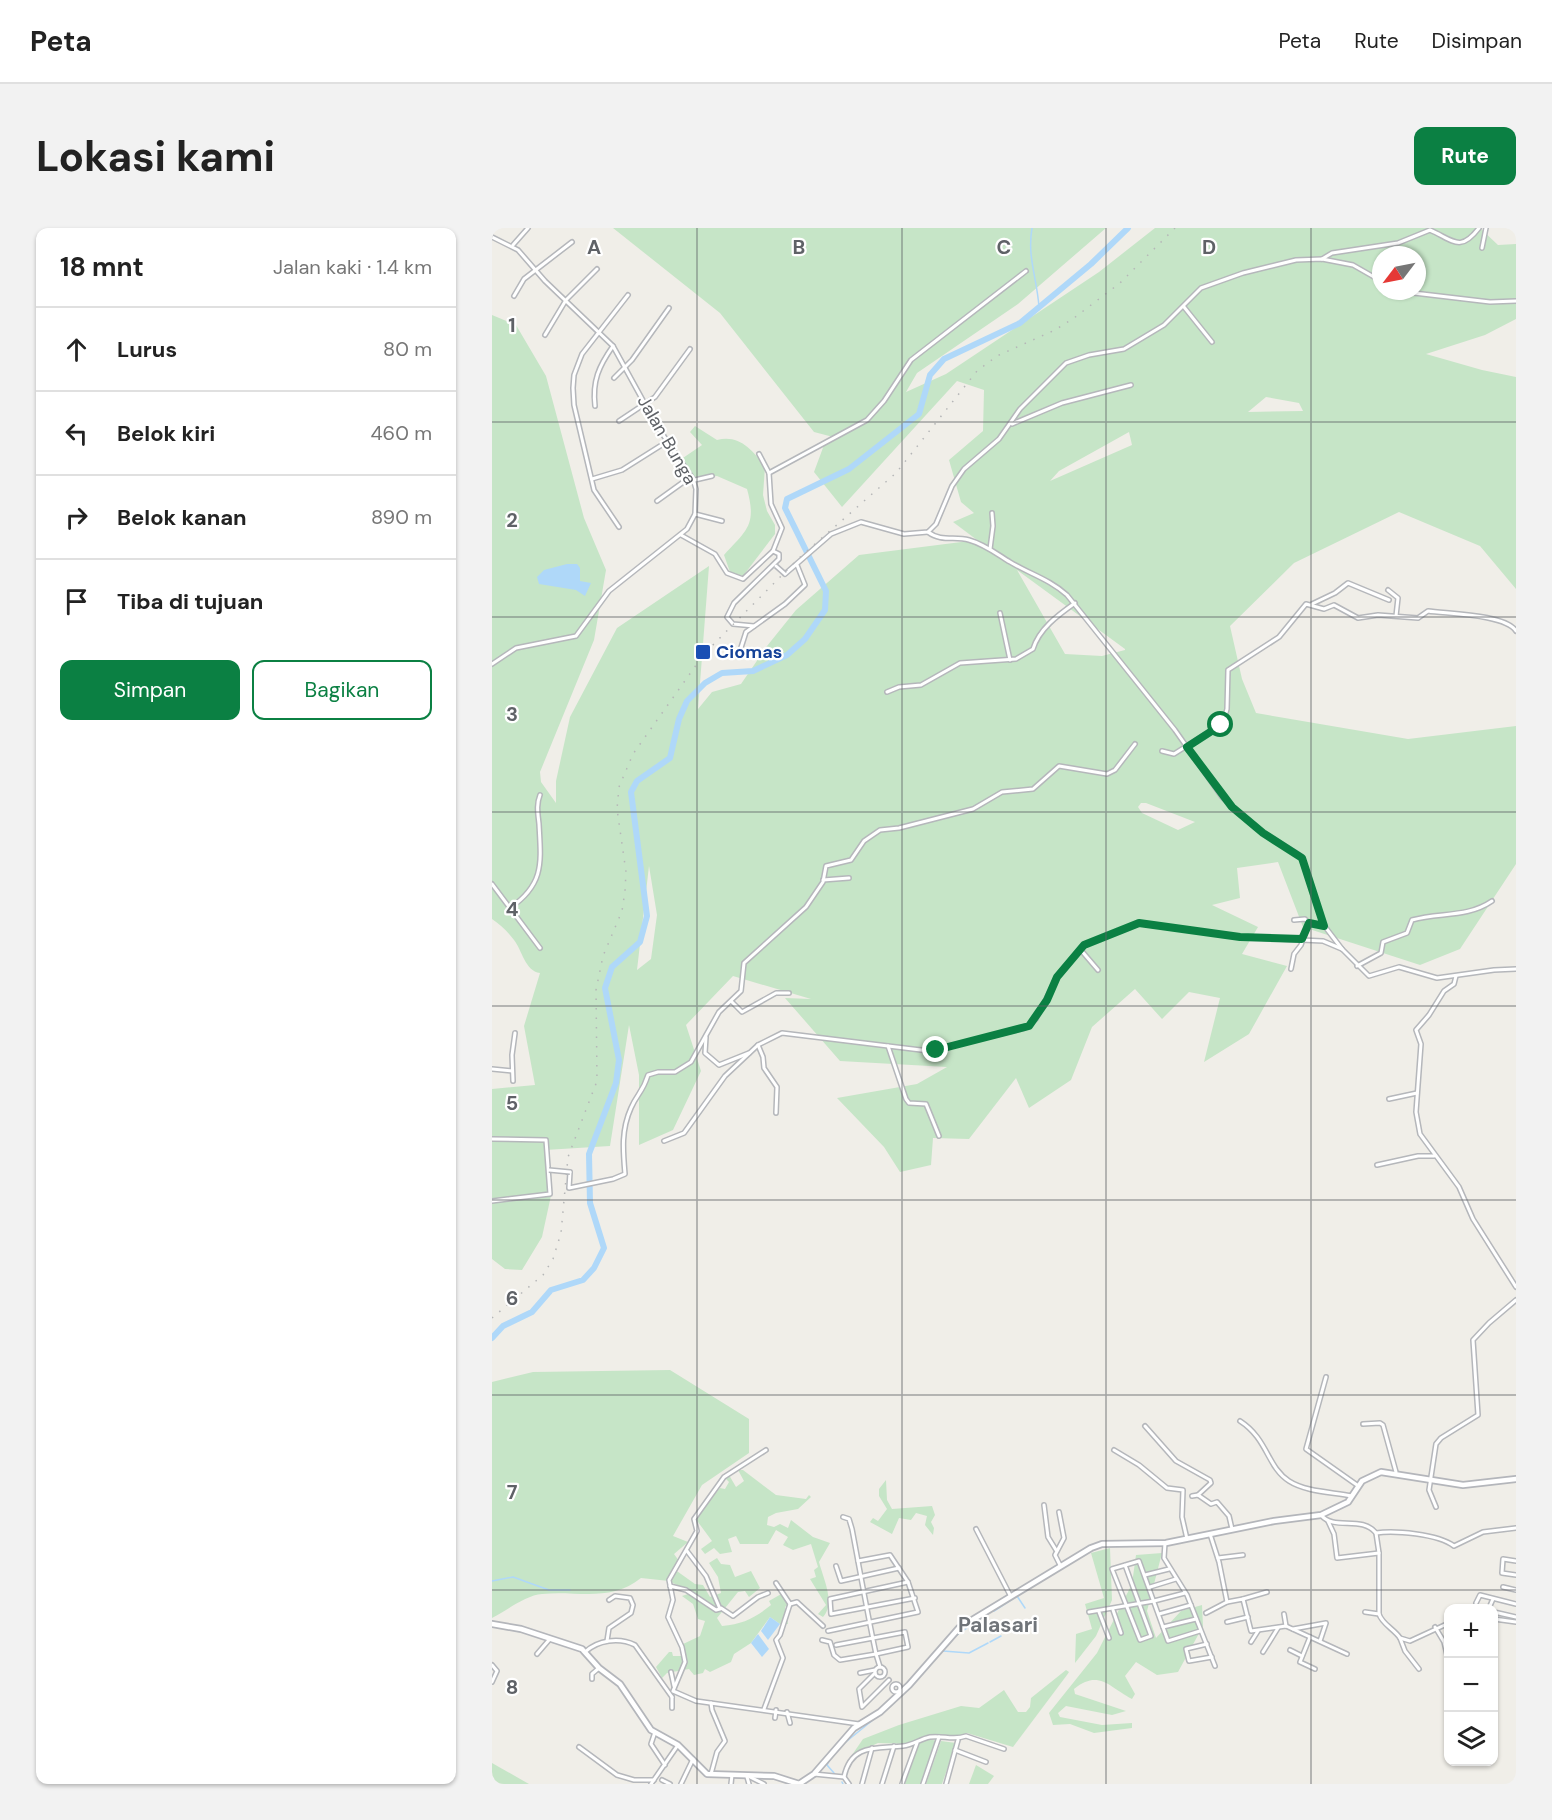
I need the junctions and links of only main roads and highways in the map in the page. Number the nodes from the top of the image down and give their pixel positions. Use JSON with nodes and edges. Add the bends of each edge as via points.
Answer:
{"nodes":[{"id":1,"x":1516,"y":1479,"type":"edge"},
{"id":2,"x":492,"y":1624,"type":"edge"}],
"edges":[{"from":1,"to":2,"type":"main road","via":[[1463,1485],[1396,1472],[1373,1474],[1357,1485],[1344,1505],[1321,1515],[1165,1543],[1102,1544],[1010,1594],[958,1628],[926,1668],[880,1712],[859,1724],[814,1774],[799,1784],[774,1776],[711,1775],[655,1732],[620,1684],[585,1652],[521,1629]]}]}
